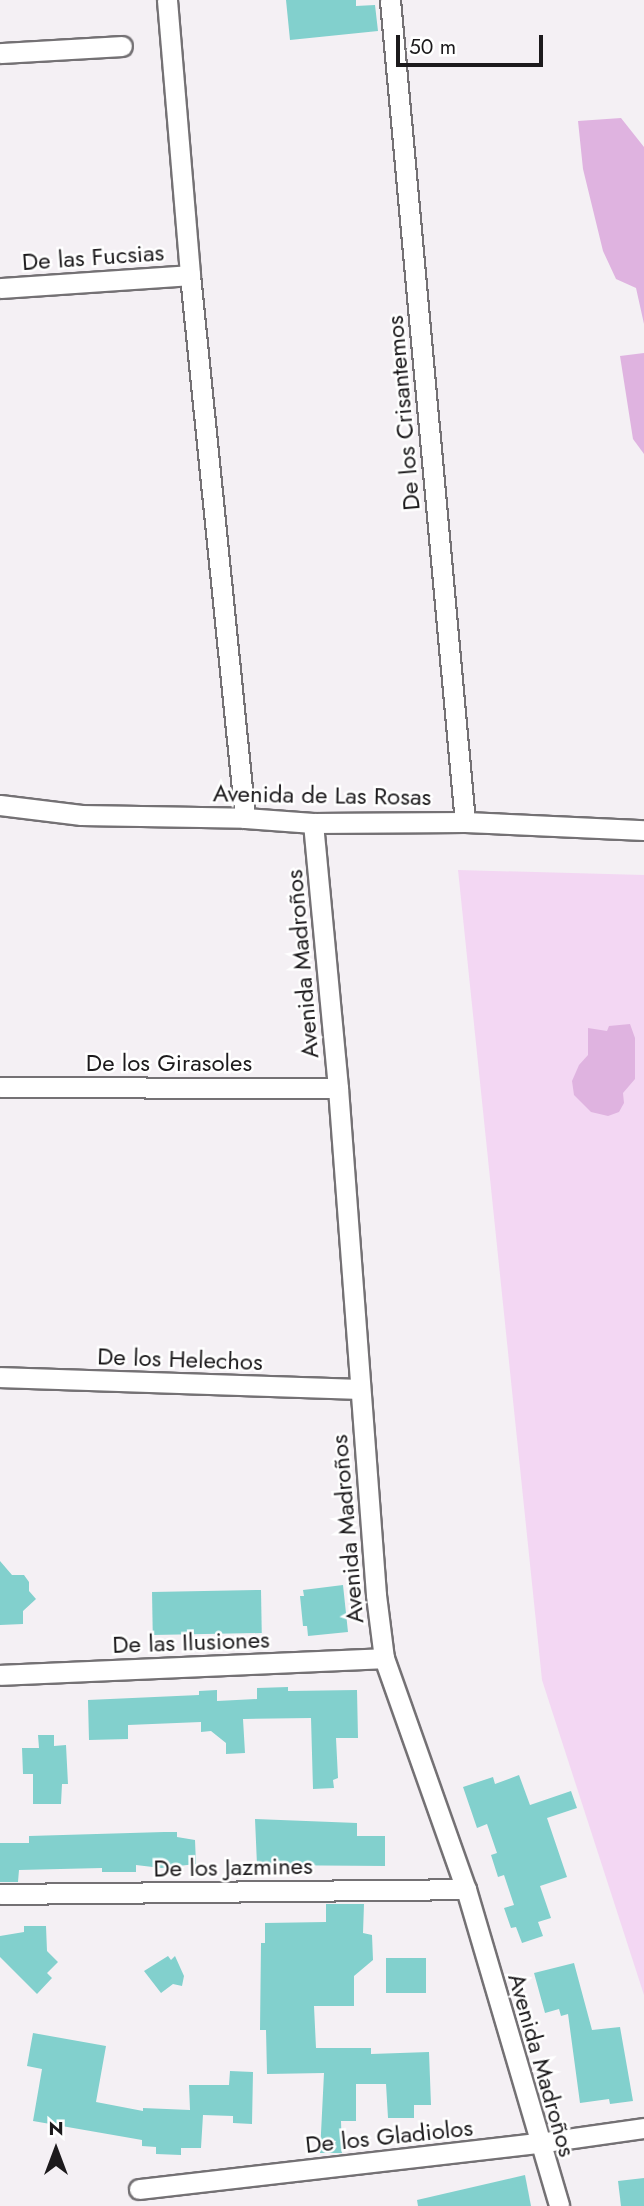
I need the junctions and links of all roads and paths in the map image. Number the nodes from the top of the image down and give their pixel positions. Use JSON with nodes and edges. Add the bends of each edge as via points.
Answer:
{"nodes":[{"id":1,"x":167,"y":0,"type":"edge"},
{"id":2,"x":390,"y":0,"type":"edge"},
{"id":3,"x":122,"y":46,"type":"dead end"},
{"id":4,"x":0,"y":53,"type":"edge"},
{"id":5,"x":190,"y":275,"type":"junction"},
{"id":6,"x":0,"y":288,"type":"edge"},
{"id":7,"x":0,"y":805,"type":"edge"},
{"id":8,"x":245,"y":818,"type":"junction"},
{"id":9,"x":465,"y":822,"type":"junction"},
{"id":10,"x":313,"y":823,"type":"junction"},
{"id":11,"x":644,"y":830,"type":"edge"},
{"id":12,"x":0,"y":1087,"type":"edge"},
{"id":13,"x":338,"y":1088,"type":"junction"},
{"id":14,"x":0,"y":1377,"type":"edge"},
{"id":15,"x":359,"y":1390,"type":"junction"},
{"id":16,"x":384,"y":1658,"type":"junction"},
{"id":17,"x":0,"y":1675,"type":"edge"},
{"id":18,"x":466,"y":1889,"type":"junction"},
{"id":19,"x":0,"y":1894,"type":"edge"},
{"id":20,"x":644,"y":2128,"type":"edge"},
{"id":21,"x":538,"y":2143,"type":"junction"},
{"id":22,"x":139,"y":2189,"type":"dead end"},
{"id":23,"x":559,"y":2206,"type":"edge"}],
"edges":[{"from":1,"to":5,"type":"street"},
{"from":2,"to":9,"type":"street","name":"De los Crisantemos"},
{"from":3,"to":4,"type":"street"},
{"from":5,"to":6,"type":"street","name":"De las Fucsias"},
{"from":5,"to":8,"type":"street"},
{"from":7,"to":8,"type":"street","name":"Avenida de Las Rosas","via":[[81,815]]},
{"from":8,"to":10,"type":"street","name":"Avenida de Las Rosas"},
{"from":9,"to":10,"type":"street","name":"Avenida de Las Rosas"},
{"from":9,"to":11,"type":"street","name":"Avenida de Las Rosas"},
{"from":10,"to":13,"type":"street","name":"Avenida Madroños"},
{"from":12,"to":13,"type":"street","name":"De los Girasoles"},
{"from":13,"to":15,"type":"street","name":"Avenida Madroños"},
{"from":14,"to":15,"type":"street","name":"De los Helechos"},
{"from":15,"to":16,"type":"street","name":"Avenida Madroños"},
{"from":16,"to":17,"type":"street","name":"De las Ilusiones"},
{"from":16,"to":18,"type":"street","name":"Avenida Madroños"},
{"from":18,"to":19,"type":"street","name":"De los Jazmines"},
{"from":18,"to":21,"type":"street","name":"Avenida Madroños"},
{"from":20,"to":21,"type":"street","name":"De los Gladiolos"},
{"from":21,"to":22,"type":"street","name":"De los Gladiolos"},
{"from":21,"to":23,"type":"street","name":"Avenida Madroños"}]}
